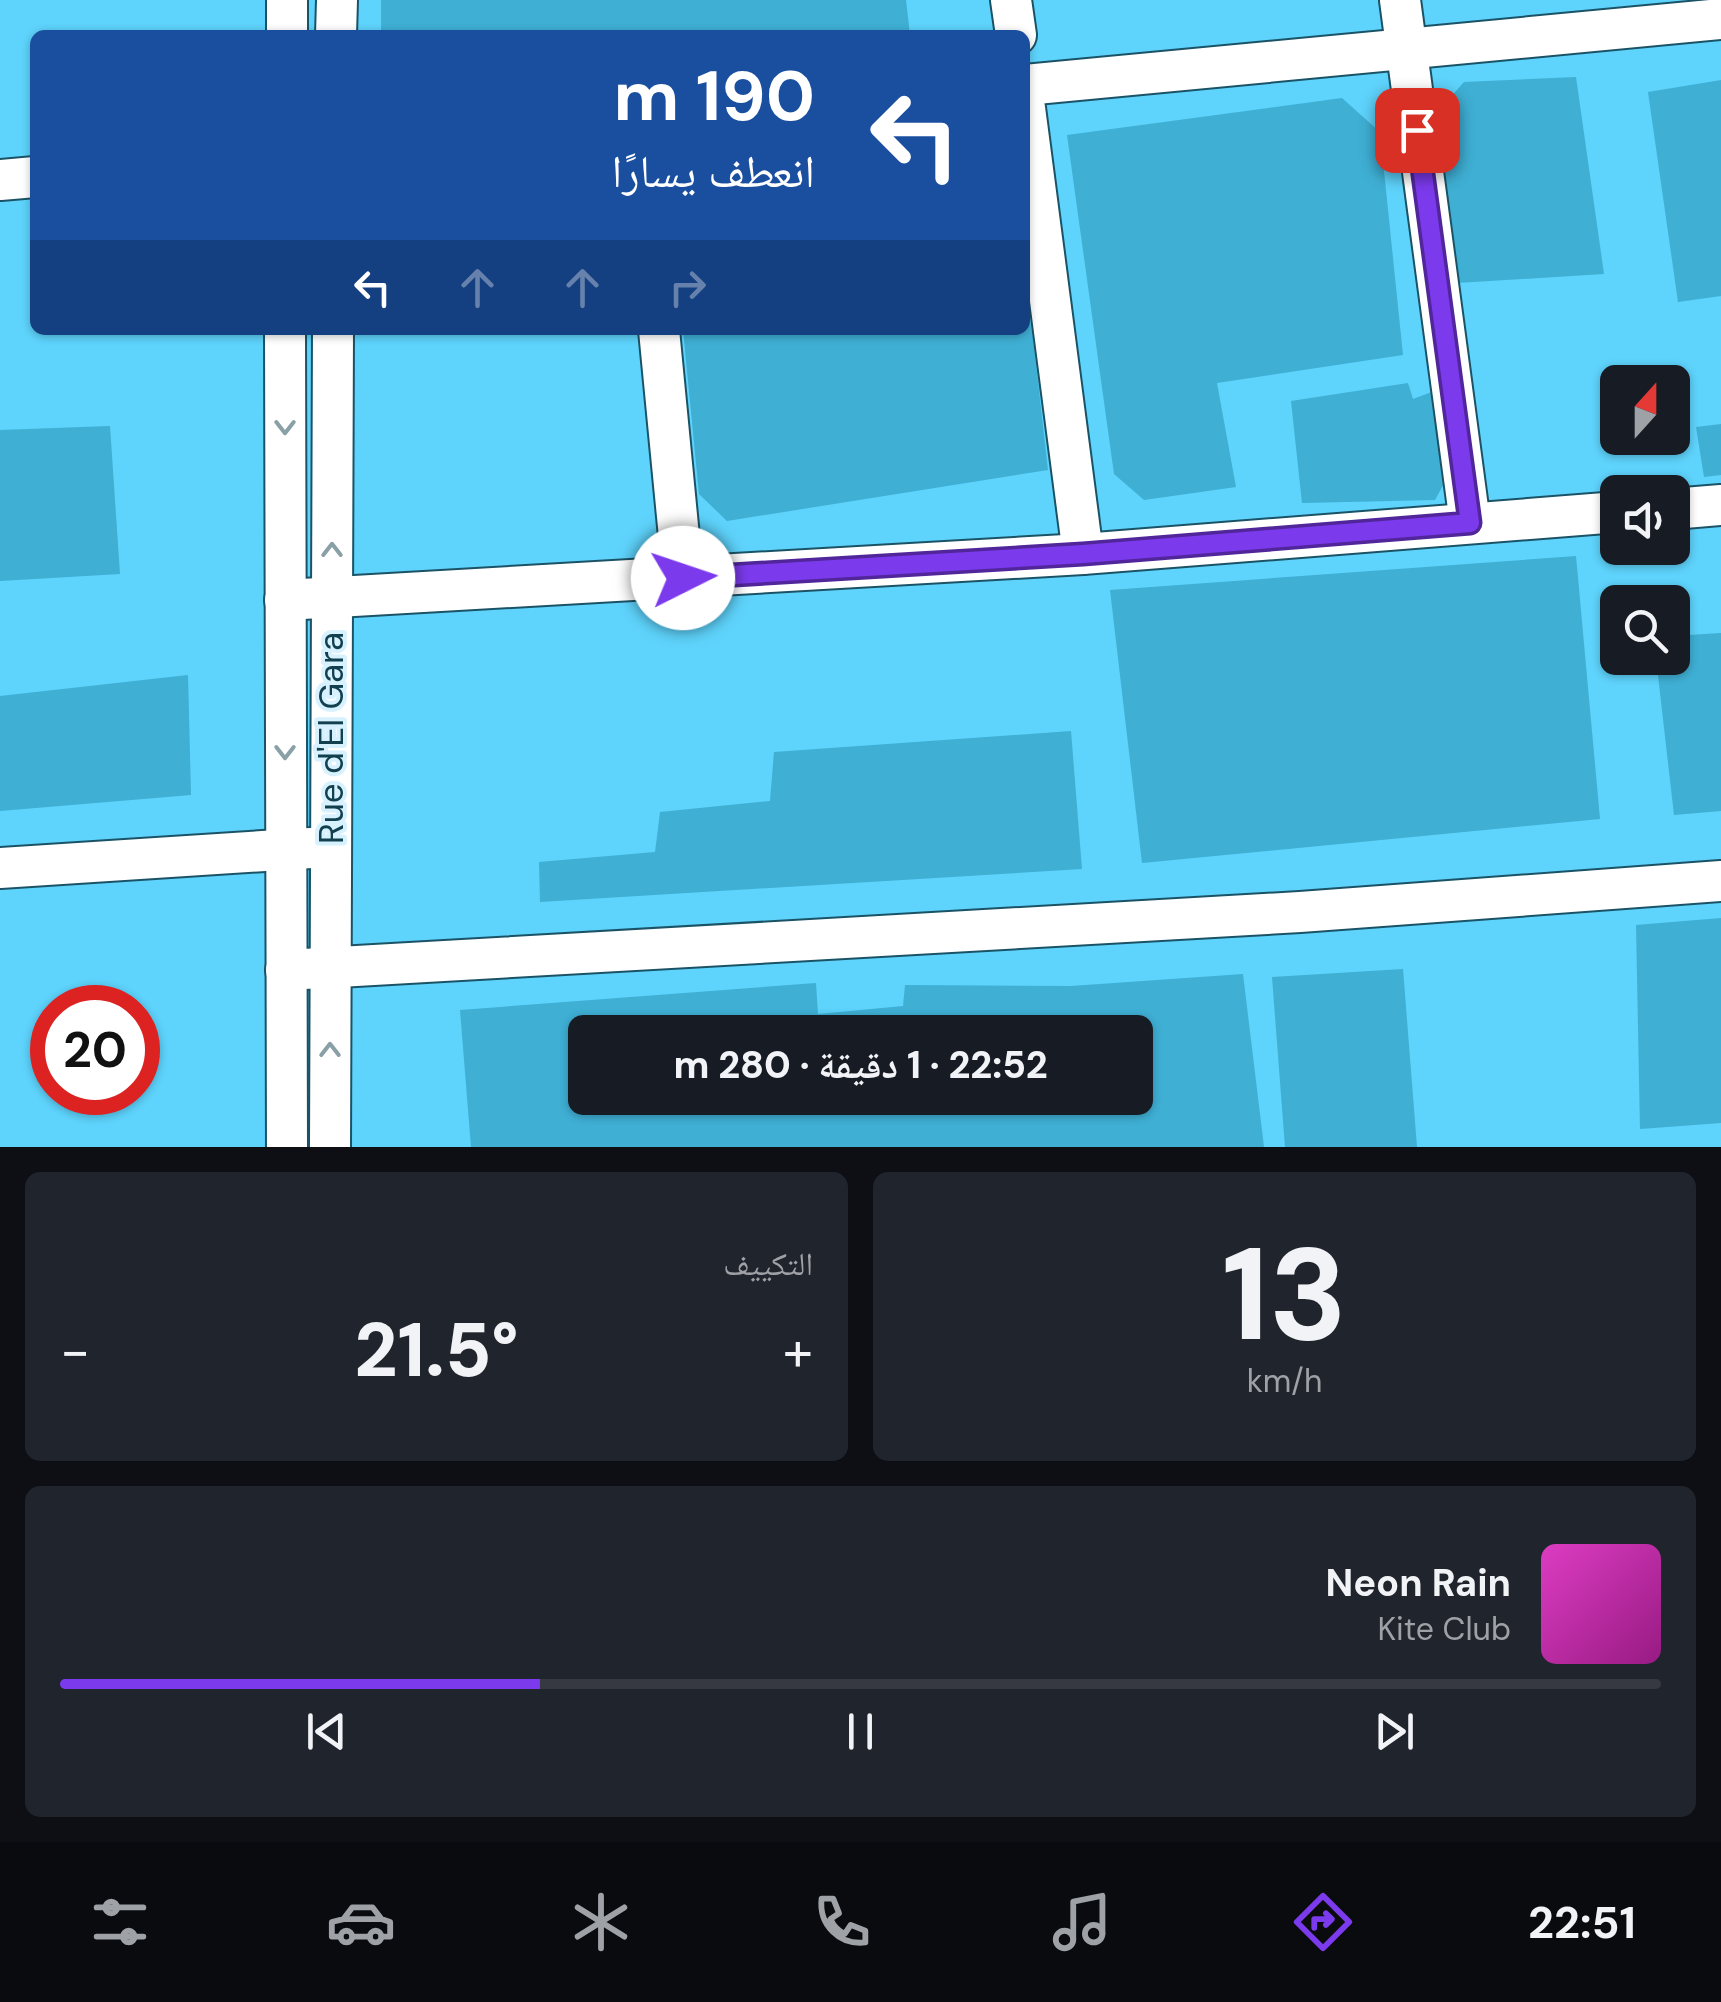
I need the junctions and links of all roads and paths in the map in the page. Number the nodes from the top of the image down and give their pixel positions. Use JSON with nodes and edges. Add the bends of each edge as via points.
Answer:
{"nodes":[{"id":1,"x":287,"y":0,"type":"edge"},
{"id":2,"x":337,"y":0,"type":"edge"},
{"id":3,"x":1012,"y":0,"type":"edge"},
{"id":4,"x":1400,"y":0,"type":"edge"},
{"id":5,"x":1721,"y":19,"type":"edge"},
{"id":6,"x":287,"y":30,"type":"edge"},
{"id":7,"x":336,"y":30,"type":"edge"},
{"id":8,"x":1015,"y":30,"type":"edge"},
{"id":9,"x":1406,"y":51,"type":"junction"},
{"id":10,"x":1030,"y":85,"type":"edge"},
{"id":11,"x":1030,"y":146,"type":"edge"},
{"id":12,"x":30,"y":177,"type":"edge"},
{"id":13,"x":0,"y":180,"type":"edge"},
{"id":14,"x":285,"y":335,"type":"edge"},
{"id":15,"x":334,"y":335,"type":"edge"},
{"id":16,"x":660,"y":335,"type":"edge"},
{"id":17,"x":1721,"y":505,"type":"edge"},
{"id":18,"x":1690,"y":507,"type":"edge"},
{"id":19,"x":1600,"y":513,"type":"edge"},
{"id":20,"x":1470,"y":523,"type":"junction"},
{"id":21,"x":1083,"y":554,"type":"junction"},
{"id":22,"x":683,"y":578,"type":"junction"},
{"id":23,"x":285,"y":600,"type":"junction"},
{"id":24,"x":332,"y":600,"type":"junction"},
{"id":25,"x":285,"y":848,"type":"junction"},
{"id":26,"x":330,"y":848,"type":"junction"},
{"id":27,"x":0,"y":868,"type":"edge"},
{"id":28,"x":1721,"y":881,"type":"edge"},
{"id":29,"x":330,"y":968,"type":"junction"},
{"id":30,"x":286,"y":970,"type":"junction"},
{"id":31,"x":288,"y":1147,"type":"edge"},
{"id":32,"x":330,"y":1147,"type":"edge"}],
"edges":[{"from":1,"to":6,"type":"street"},
{"from":2,"to":7,"type":"street"},
{"from":3,"to":8,"type":"street"},
{"from":4,"to":9,"type":"street"},
{"from":5,"to":9,"type":"street"},
{"from":9,"to":10,"type":"street"},
{"from":9,"to":20,"type":"street"},
{"from":11,"to":21,"type":"street"},
{"from":12,"to":13,"type":"street"},
{"from":14,"to":23,"type":"street","name":"Rue d'El Gara","one_way":true},
{"from":24,"to":15,"type":"street","name":"Rue d'El Gara","one_way":true},
{"from":16,"to":22,"type":"street"},
{"from":17,"to":18,"type":"street"},
{"from":19,"to":20,"type":"street"},
{"from":20,"to":21,"type":"street"},
{"from":21,"to":22,"type":"street"},
{"from":22,"to":24,"type":"street"},
{"from":23,"to":24,"type":"street"},
{"from":23,"to":25,"type":"street","name":"Rue d'El Gara","one_way":true},
{"from":24,"to":26,"type":"street","name":"Rue d'El Gara"},
{"from":25,"to":26,"type":"street"},
{"from":25,"to":27,"type":"street"},
{"from":25,"to":30,"type":"street","name":"Rue d'El Gara"},
{"from":26,"to":29,"type":"street","name":"Rue d'El Gara"},
{"from":28,"to":29,"type":"street"},
{"from":29,"to":30,"type":"street"},
{"from":32,"to":29,"type":"street","name":"Rue d'El Gara","one_way":true},
{"from":30,"to":31,"type":"street","name":"Rue d'El Gara"}]}
